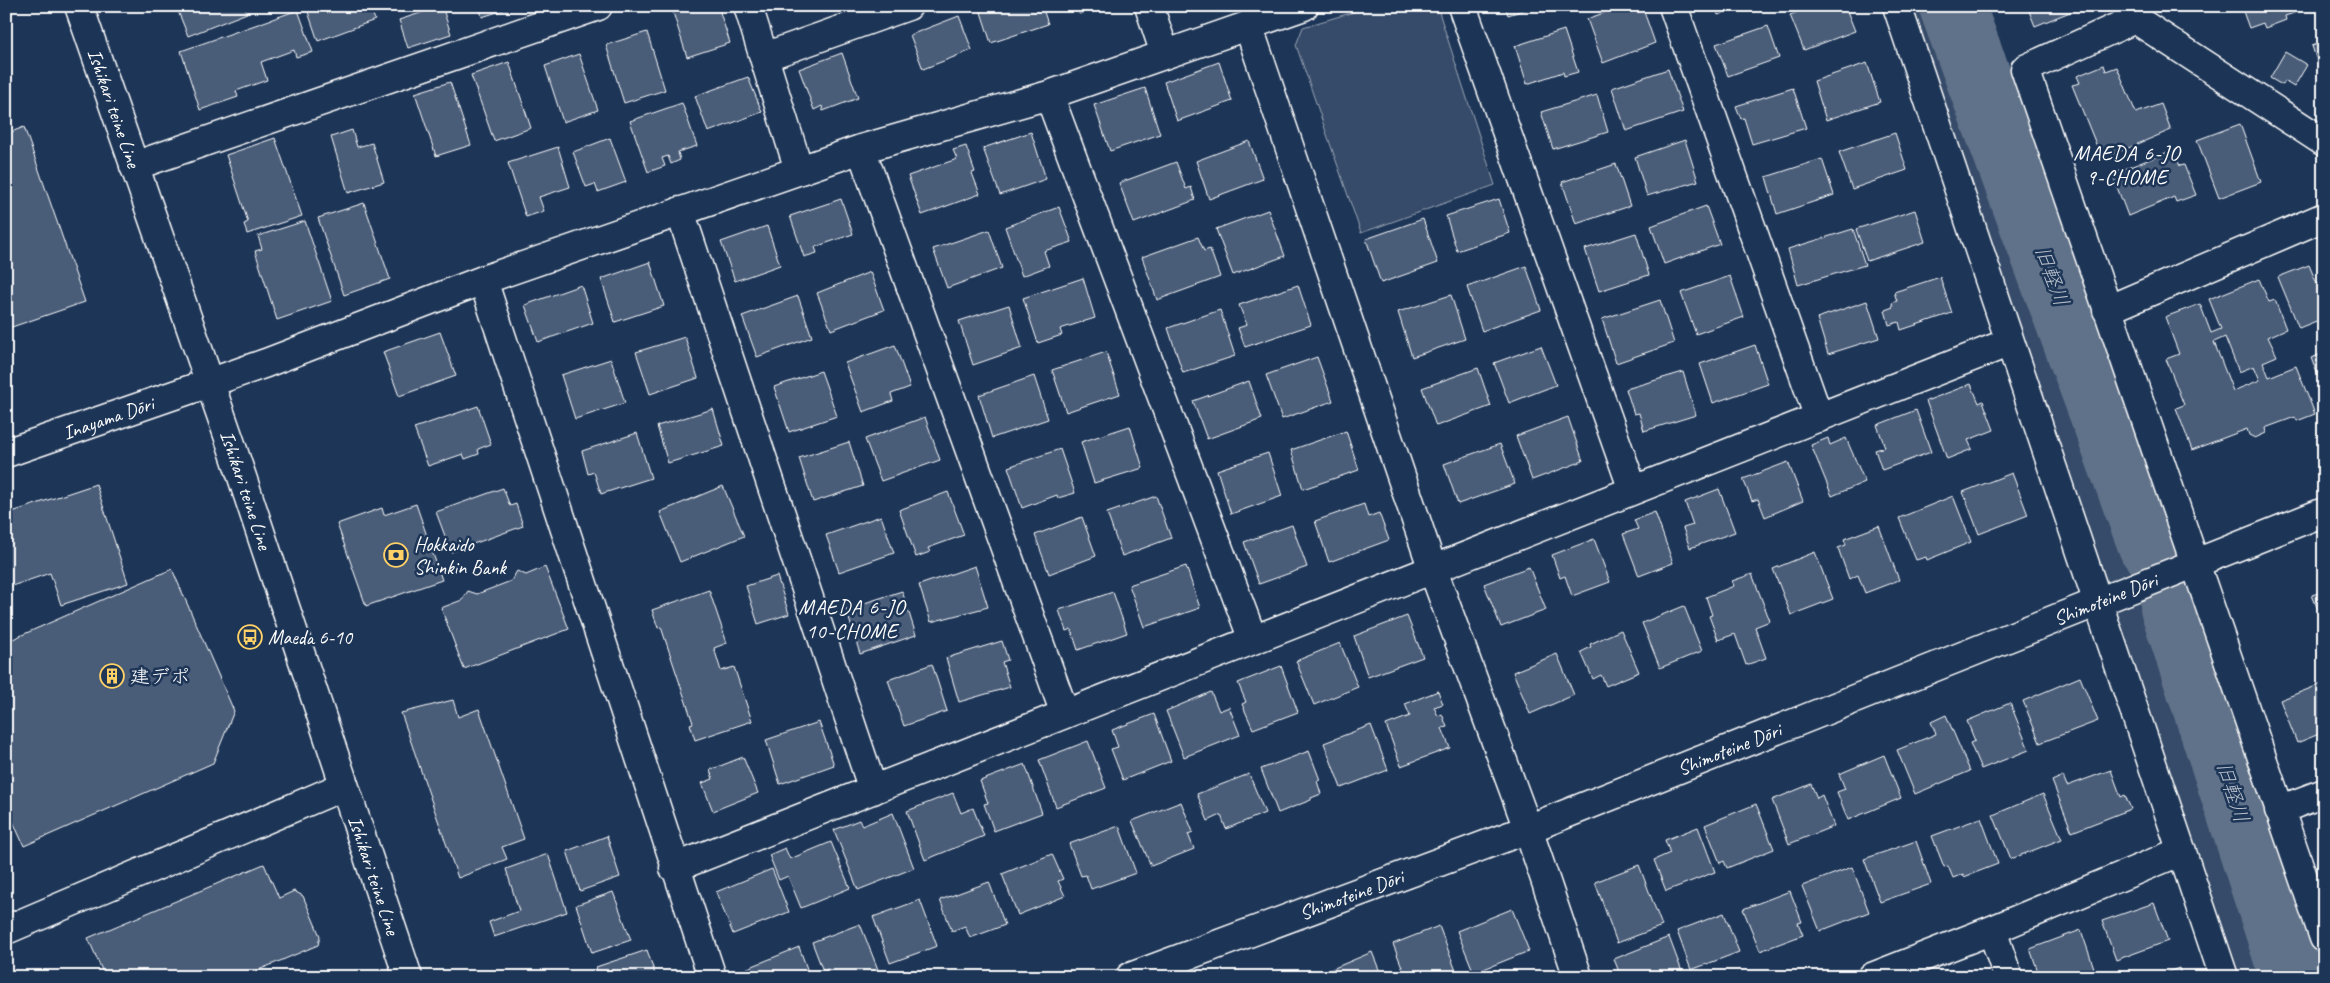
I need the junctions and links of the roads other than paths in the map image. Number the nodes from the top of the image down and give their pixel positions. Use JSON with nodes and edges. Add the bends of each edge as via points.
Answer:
{"nodes":[{"id":1,"x":79,"y":6,"type":"edge"},
{"id":2,"x":598,"y":6,"type":"edge"},
{"id":3,"x":748,"y":6,"type":"edge"},
{"id":4,"x":908,"y":6,"type":"edge"},
{"id":5,"x":1149,"y":6,"type":"edge"},
{"id":6,"x":1304,"y":6,"type":"edge"},
{"id":7,"x":1462,"y":6,"type":"edge"},
{"id":8,"x":1673,"y":6,"type":"edge"},
{"id":9,"x":1897,"y":6,"type":"edge"},
{"id":10,"x":1248,"y":25,"type":"junction"},
{"id":11,"x":1165,"y":54,"type":"junction"},
{"id":12,"x":764,"y":57,"type":"junction"},
{"id":13,"x":1049,"y":95,"type":"junction"},
{"id":14,"x":2324,"y":142,"type":"edge"},
{"id":15,"x":862,"y":149,"type":"junction"},
{"id":16,"x":134,"y":166,"type":"junction"},
{"id":17,"x":799,"y":170,"type":"junction"},
{"id":18,"x":680,"y":211,"type":"junction"},
{"id":19,"x":2324,"y":217,"type":"edge"},
{"id":20,"x":483,"y":280,"type":"junction"},
{"id":21,"x":2107,"y":310,"type":"junction"},
{"id":22,"x":2010,"y":342,"type":"junction"},
{"id":23,"x":209,"y":383,"type":"junction"},
{"id":24,"x":1819,"y":418,"type":"junction"},
{"id":25,"x":6,"y":453,"type":"edge"},
{"id":26,"x":1633,"y":490,"type":"junction"},
{"id":27,"x":2324,"y":512,"type":"edge"},
{"id":28,"x":2194,"y":563,"type":"junction"},
{"id":29,"x":1433,"y":570,"type":"junction"},
{"id":30,"x":2098,"y":602,"type":"junction"},
{"id":31,"x":1253,"y":640,"type":"junction"},
{"id":32,"x":1066,"y":714,"type":"junction"},
{"id":33,"x":344,"y":786,"type":"junction"},
{"id":34,"x":873,"y":790,"type":"junction"},
{"id":35,"x":2324,"y":793,"type":"edge"},
{"id":36,"x":2280,"y":810,"type":"junction"},
{"id":37,"x":1528,"y":829,"type":"junction"},
{"id":38,"x":2182,"y":851,"type":"junction"},
{"id":39,"x":674,"y":868,"type":"junction"},
{"id":40,"x":6,"y":930,"type":"edge"},
{"id":41,"x":1992,"y":930,"type":"junction"},
{"id":42,"x":2324,"y":938,"type":"edge"},
{"id":43,"x":408,"y":977,"type":"edge"},
{"id":44,"x":712,"y":977,"type":"edge"},
{"id":45,"x":1130,"y":977,"type":"edge"},
{"id":46,"x":1578,"y":977,"type":"edge"},
{"id":47,"x":1872,"y":977,"type":"edge"},
{"id":48,"x":2008,"y":977,"type":"edge"},
{"id":49,"x":2224,"y":977,"type":"edge"}],
"edges":[{"from":1,"to":16,"type":"street","name":"Ishikari teine Line"},
{"from":2,"to":16,"type":"street"},
{"from":3,"to":12,"type":"street"},
{"from":4,"to":12,"type":"street"},
{"from":5,"to":11,"type":"street"},
{"from":6,"to":10,"type":"street","name":"Inayama Dōri"},
{"from":7,"to":26,"type":"street"},
{"from":8,"to":24,"type":"street"},
{"from":9,"to":22,"type":"street"},
{"from":10,"to":11,"type":"street","name":"Inayama Dōri"},
{"from":10,"to":29,"type":"street"},
{"from":11,"to":13,"type":"street","name":"Inayama Dōri"},
{"from":12,"to":17,"type":"street"},
{"from":13,"to":15,"type":"street","name":"Inayama Dōri"},
{"from":13,"to":31,"type":"street"},
{"from":14,"to":21,"type":"street","via":[[2135,20],[2025,70]]},
{"from":15,"to":17,"type":"street","name":"Inayama Dōri"},
{"from":15,"to":32,"type":"street"},
{"from":16,"to":23,"type":"street","name":"Ishikari teine Line"},
{"from":17,"to":18,"type":"street","name":"Inayama Dōri"},
{"from":18,"to":20,"type":"street","name":"Inayama Dōri"},
{"from":18,"to":34,"type":"street"},
{"from":19,"to":21,"type":"street"},
{"from":20,"to":23,"type":"street","name":"Inayama Dōri"},
{"from":20,"to":39,"type":"street"},
{"from":21,"to":28,"type":"street"},
{"from":22,"to":24,"type":"street"},
{"from":22,"to":30,"type":"street"},
{"from":23,"to":25,"type":"street","name":"Inayama Dōri"},
{"from":23,"to":33,"type":"street","name":"Ishikari teine Line"},
{"from":24,"to":26,"type":"street"},
{"from":26,"to":29,"type":"street"},
{"from":27,"to":28,"type":"street","name":"Shimoteine Dōri"},
{"from":28,"to":30,"type":"street","name":"Shimoteine Dōri"},
{"from":28,"to":36,"type":"street"},
{"from":29,"to":31,"type":"street"},
{"from":29,"to":37,"type":"street"},
{"from":30,"to":37,"type":"street","name":"Shimoteine Dōri"},
{"from":30,"to":38,"type":"street"},
{"from":31,"to":32,"type":"street"},
{"from":32,"to":34,"type":"street"},
{"from":33,"to":40,"type":"street"},
{"from":33,"to":43,"type":"street","name":"Ishikari teine Line"},
{"from":34,"to":39,"type":"street"},
{"from":35,"to":36,"type":"street"},
{"from":36,"to":42,"type":"street"},
{"from":37,"to":45,"type":"street","name":"Shimoteine Dōri"},
{"from":37,"to":46,"type":"street"},
{"from":38,"to":41,"type":"street"},
{"from":38,"to":49,"type":"street"},
{"from":39,"to":44,"type":"street"},
{"from":41,"to":47,"type":"street"},
{"from":41,"to":48,"type":"street"}]}
